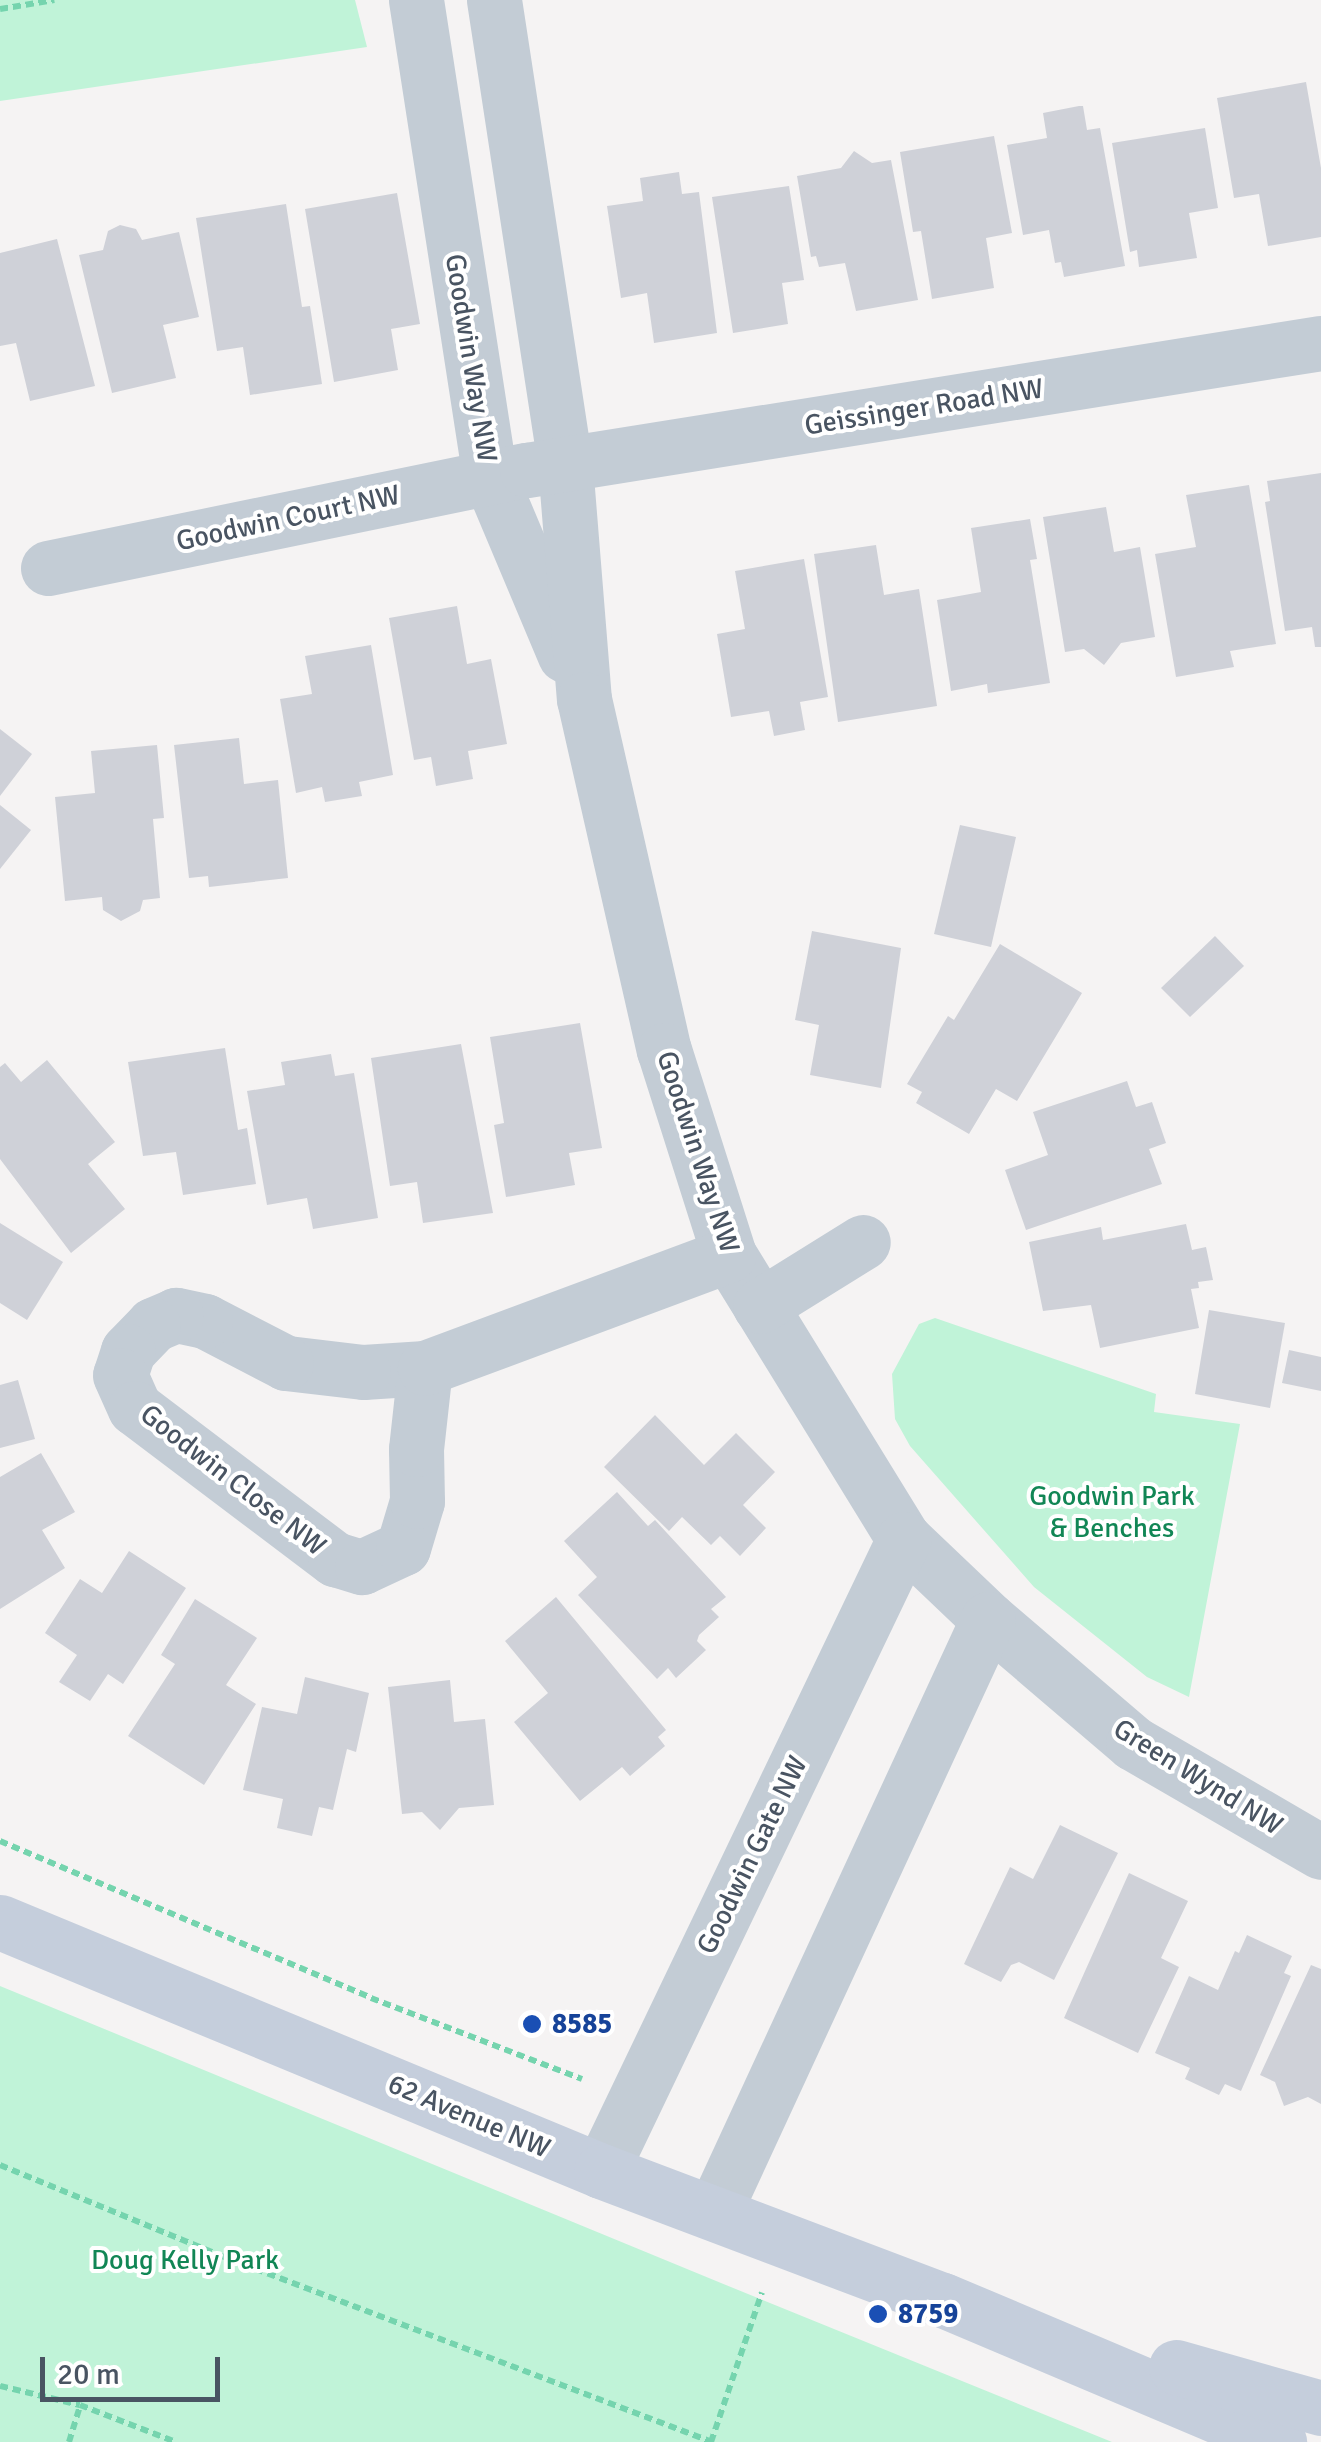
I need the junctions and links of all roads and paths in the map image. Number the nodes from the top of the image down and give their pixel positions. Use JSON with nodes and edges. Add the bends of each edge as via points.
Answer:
{"nodes":[{"id":1,"x":54,"y":0,"type":"edge"},
{"id":2,"x":416,"y":0,"type":"edge"},
{"id":3,"x":494,"y":0,"type":"edge"},
{"id":4,"x":0,"y":8,"type":"edge"},
{"id":5,"x":1321,"y":343,"type":"edge"},
{"id":6,"x":527,"y":470,"type":"junction"},
{"id":7,"x":48,"y":568,"type":"dead end"},
{"id":8,"x":584,"y":699,"type":"junction"},
{"id":9,"x":863,"y":1242,"type":"dead end"},
{"id":10,"x":729,"y":1255,"type":"junction"},
{"id":11,"x":760,"y":1306,"type":"junction"},
{"id":12,"x":425,"y":1368,"type":"junction"},
{"id":13,"x":904,"y":1539,"type":"junction"},
{"id":14,"x":988,"y":1619,"type":"junction"},
{"id":15,"x":0,"y":1842,"type":"edge"},
{"id":16,"x":1321,"y":1852,"type":"edge"},
{"id":17,"x":0,"y":1922,"type":"edge"},
{"id":18,"x":634,"y":2100,"type":"junction"},
{"id":19,"x":0,"y":2165,"type":"edge"},
{"id":20,"x":601,"y":2171,"type":"junction"},
{"id":21,"x":714,"y":2212,"type":"junction"},
{"id":22,"x":780,"y":2239,"type":"junction"},
{"id":23,"x":943,"y":2300,"type":"junction"},
{"id":24,"x":0,"y":2386,"type":"edge"},
{"id":25,"x":80,"y":2406,"type":"junction"},
{"id":26,"x":1321,"y":2408,"type":"edge"},
{"id":27,"x":69,"y":2442,"type":"edge"},
{"id":28,"x":176,"y":2442,"type":"edge"},
{"id":29,"x":711,"y":2442,"type":"edge"},
{"id":30,"x":1279,"y":2442,"type":"edge"}],
"edges":[{"from":1,"to":4,"type":"path"},
{"from":2,"to":6,"type":"street","name":"Goodwin Way NW"},
{"from":3,"to":6,"type":"street","name":"Goodwin Way NW"},
{"from":5,"to":6,"type":"street","name":"Geissinger Road NW"},
{"from":6,"to":7,"type":"street","name":"Goodwin Court NW"},
{"from":6,"to":8,"type":"street","name":"Goodwin Way NW"},
{"from":6,"to":8,"type":"street","name":"Goodwin Way NW"},
{"from":8,"to":10,"type":"street","name":"Goodwin Way NW","via":[[664,1050]]},
{"from":9,"to":11,"type":"street"},
{"from":10,"to":11,"type":"street","name":"Goodwin Way NW"},
{"from":10,"to":12,"type":"street","name":"Goodwin Close NW"},
{"from":11,"to":13,"type":"street","name":"Goodwin Way NW"},
{"from":12,"to":12,"type":"street","name":"Goodwin Close NW","via":[[363,1372],[286,1363],[205,1321],[176,1315],[153,1325],[128,1351],[120,1375],[135,1408],[335,1559],[362,1567],[403,1548],[417,1501]]},
{"from":13,"to":14,"type":"street","name":"Goodwin Way NW"},
{"from":13,"to":18,"type":"street","name":"Goodwin Gate NW"},
{"from":14,"to":16,"type":"street","name":"Green Wynd NW","via":[[1134,1743]]},
{"from":14,"to":21,"type":"street"},
{"from":15,"to":18,"type":"path","via":[[370,1998]]},
{"from":17,"to":20,"type":"main road","name":"62 Avenue NW"},
{"from":18,"to":20,"type":"street","name":"Goodwin Gate NW"},
{"from":19,"to":29,"type":"path"},
{"from":20,"to":21,"type":"main road","name":"62 Avenue NW"},
{"from":21,"to":22,"type":"main road","name":"62 Avenue NW"},
{"from":22,"to":23,"type":"main road","name":"62 Avenue NW"},
{"from":22,"to":29,"type":"path"},
{"from":23,"to":26,"type":"main road","name":"62 Avenue NW"},
{"from":23,"to":30,"type":"main road","name":"62 Avenue NW"},
{"from":24,"to":25,"type":"path"},
{"from":25,"to":27,"type":"path"},
{"from":25,"to":28,"type":"path"}]}
